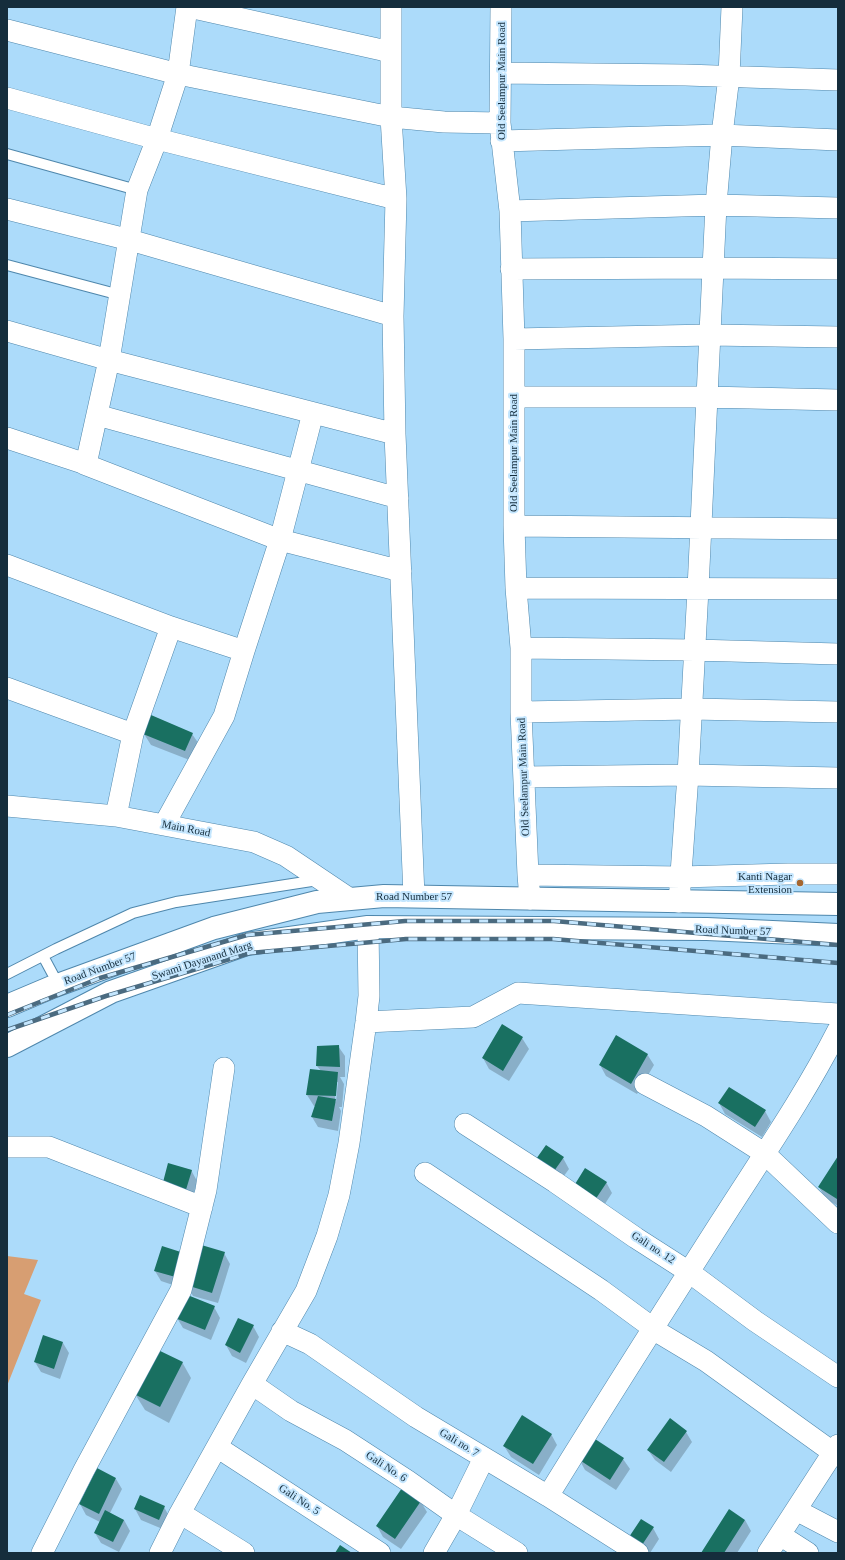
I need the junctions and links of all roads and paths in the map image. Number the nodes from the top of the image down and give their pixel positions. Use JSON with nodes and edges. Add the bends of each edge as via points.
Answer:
{"nodes":[{"id":1,"x":188,"y":7,"type":"edge"},
{"id":2,"x":390,"y":7,"type":"edge"},
{"id":3,"x":501,"y":7,"type":"edge"},
{"id":4,"x":732,"y":7,"type":"edge"},
{"id":5,"x":7,"y":30,"type":"edge"},
{"id":6,"x":391,"y":52,"type":"junction"},
{"id":7,"x":501,"y":73,"type":"junction"},
{"id":8,"x":178,"y":74,"type":"junction"},
{"id":9,"x":729,"y":76,"type":"junction"},
{"id":10,"x":838,"y":80,"type":"edge"},
{"id":11,"x":7,"y":98,"type":"edge"},
{"id":12,"x":392,"y":117,"type":"junction"},
{"id":13,"x":495,"y":129,"type":"junction"},
{"id":14,"x":722,"y":135,"type":"junction"},
{"id":15,"x":157,"y":139,"type":"junction"},
{"id":16,"x":838,"y":140,"type":"edge"},
{"id":17,"x":7,"y":154,"type":"edge"},
{"id":18,"x":137,"y":190,"type":"junction"},
{"id":19,"x":396,"y":199,"type":"junction"},
{"id":20,"x":716,"y":205,"type":"junction"},
{"id":21,"x":838,"y":208,"type":"edge"},
{"id":22,"x":7,"y":209,"type":"edge"},
{"id":23,"x":510,"y":210,"type":"junction"},
{"id":24,"x":130,"y":240,"type":"junction"},
{"id":25,"x":7,"y":266,"type":"edge"},
{"id":26,"x":713,"y":268,"type":"junction"},
{"id":27,"x":511,"y":269,"type":"junction"},
{"id":28,"x":838,"y":269,"type":"edge"},
{"id":29,"x":120,"y":295,"type":"junction"},
{"id":30,"x":393,"y":316,"type":"junction"},
{"id":31,"x":7,"y":331,"type":"edge"},
{"id":32,"x":710,"y":335,"type":"junction"},
{"id":33,"x":838,"y":336,"type":"edge"},
{"id":34,"x":514,"y":339,"type":"junction"},
{"id":35,"x":109,"y":360,"type":"junction"},
{"id":36,"x":514,"y":397,"type":"junction"},
{"id":37,"x":706,"y":397,"type":"junction"},
{"id":38,"x":838,"y":400,"type":"edge"},
{"id":39,"x":313,"y":413,"type":"junction"},
{"id":40,"x":97,"y":415,"type":"junction"},
{"id":41,"x":395,"y":434,"type":"junction"},
{"id":42,"x":7,"y":438,"type":"edge"},
{"id":43,"x":84,"y":464,"type":"junction"},
{"id":44,"x":298,"y":470,"type":"junction"},
{"id":45,"x":398,"y":498,"type":"junction"},
{"id":46,"x":514,"y":526,"type":"junction"},
{"id":47,"x":701,"y":527,"type":"junction"},
{"id":48,"x":838,"y":529,"type":"edge"},
{"id":49,"x":280,"y":540,"type":"junction"},
{"id":50,"x":7,"y":565,"type":"edge"},
{"id":51,"x":401,"y":571,"type":"junction"},
{"id":52,"x":516,"y":588,"type":"junction"},
{"id":53,"x":698,"y":589,"type":"junction"},
{"id":54,"x":838,"y":589,"type":"edge"},
{"id":55,"x":171,"y":627,"type":"junction"},
{"id":56,"x":521,"y":648,"type":"junction"},
{"id":57,"x":695,"y":650,"type":"junction"},
{"id":58,"x":244,"y":651,"type":"junction"},
{"id":59,"x":838,"y":654,"type":"edge"},
{"id":60,"x":7,"y":688,"type":"edge"},
{"id":61,"x":692,"y":710,"type":"junction"},
{"id":62,"x":521,"y":712,"type":"junction"},
{"id":63,"x":838,"y":712,"type":"edge"},
{"id":64,"x":133,"y":734,"type":"junction"},
{"id":65,"x":688,"y":775,"type":"junction"},
{"id":66,"x":524,"y":777,"type":"junction"},
{"id":67,"x":838,"y":778,"type":"edge"},
{"id":68,"x":7,"y":806,"type":"edge"},
{"id":69,"x":116,"y":816,"type":"junction"},
{"id":70,"x":164,"y":825,"type":"junction"},
{"id":71,"x":838,"y":874,"type":"edge"},
{"id":72,"x":528,"y":875,"type":"junction"},
{"id":73,"x":681,"y":877,"type":"junction"},
{"id":74,"x":321,"y":880,"type":"junction"},
{"id":75,"x":414,"y":896,"type":"junction"},
{"id":76,"x":350,"y":899,"type":"junction"},
{"id":77,"x":530,"y":899,"type":"junction"},
{"id":78,"x":678,"y":902,"type":"junction"},
{"id":79,"x":838,"y":904,"type":"edge"},
{"id":80,"x":368,"y":927,"type":"junction"},
{"id":81,"x":436,"y":928,"type":"joint"},
{"id":82,"x":838,"y":935,"type":"edge"},
{"id":83,"x":43,"y":956,"type":"junction"},
{"id":84,"x":7,"y":974,"type":"edge"},
{"id":85,"x":58,"y":984,"type":"junction"},
{"id":86,"x":7,"y":1006,"type":"edge"},
{"id":87,"x":838,"y":1014,"type":"edge"},
{"id":88,"x":366,"y":1022,"type":"junction"},
{"id":89,"x":838,"y":1030,"type":"edge"},
{"id":90,"x":7,"y":1046,"type":"edge"},
{"id":91,"x":831,"y":1064,"type":"edge"},
{"id":92,"x":224,"y":1068,"type":"dead end"},
{"id":93,"x":645,"y":1084,"type":"dead end"},
{"id":94,"x":465,"y":1124,"type":"dead end"},
{"id":95,"x":7,"y":1147,"type":"edge"},
{"id":96,"x":764,"y":1154,"type":"junction"},
{"id":97,"x":425,"y":1173,"type":"dead end"},
{"id":98,"x":202,"y":1207,"type":"junction"},
{"id":99,"x":838,"y":1223,"type":"edge"},
{"id":100,"x":689,"y":1272,"type":"junction"},
{"id":101,"x":653,"y":1327,"type":"junction"},
{"id":102,"x":282,"y":1331,"type":"junction"},
{"id":103,"x":838,"y":1377,"type":"edge"},
{"id":104,"x":252,"y":1384,"type":"junction"},
{"id":105,"x":217,"y":1447,"type":"junction"},
{"id":106,"x":836,"y":1451,"type":"edge"},
{"id":107,"x":484,"y":1458,"type":"junction"},
{"id":108,"x":548,"y":1496,"type":"junction"},
{"id":109,"x":796,"y":1510,"type":"junction"},
{"id":110,"x":180,"y":1513,"type":"junction"},
{"id":111,"x":456,"y":1515,"type":"junction"},
{"id":112,"x":838,"y":1532,"type":"edge"},
{"id":113,"x":780,"y":1535,"type":"junction"},
{"id":114,"x":42,"y":1553,"type":"edge"},
{"id":115,"x":160,"y":1553,"type":"edge"},
{"id":116,"x":244,"y":1553,"type":"edge"},
{"id":117,"x":380,"y":1553,"type":"edge"},
{"id":118,"x":434,"y":1553,"type":"edge"},
{"id":119,"x":518,"y":1553,"type":"edge"},
{"id":120,"x":638,"y":1553,"type":"edge"},
{"id":121,"x":768,"y":1553,"type":"edge"},
{"id":122,"x":808,"y":1553,"type":"edge"}],
"edges":[{"from":1,"to":6,"type":"street"},
{"from":1,"to":8,"type":"street"},
{"from":2,"to":6,"type":"street"},
{"from":3,"to":7,"type":"street","name":"Old Seelampur Main Road"},
{"from":4,"to":9,"type":"street"},
{"from":5,"to":8,"type":"street"},
{"from":6,"to":12,"type":"street"},
{"from":7,"to":9,"type":"street"},
{"from":7,"to":13,"type":"street","name":"Old Seelampur Main Road"},
{"from":8,"to":12,"type":"street"},
{"from":8,"to":15,"type":"street"},
{"from":9,"to":10,"type":"street"},
{"from":9,"to":14,"type":"street"},
{"from":11,"to":15,"type":"street"},
{"from":12,"to":13,"type":"street"},
{"from":12,"to":19,"type":"street"},
{"from":13,"to":14,"type":"street"},
{"from":13,"to":23,"type":"street","name":"Old Seelampur Main Road"},
{"from":14,"to":16,"type":"street"},
{"from":14,"to":20,"type":"street"},
{"from":15,"to":18,"type":"street"},
{"from":15,"to":19,"type":"street"},
{"from":17,"to":18,"type":"lane"},
{"from":18,"to":24,"type":"street"},
{"from":19,"to":30,"type":"street"},
{"from":20,"to":21,"type":"street"},
{"from":20,"to":23,"type":"street"},
{"from":20,"to":26,"type":"street"},
{"from":22,"to":24,"type":"street"},
{"from":23,"to":27,"type":"street","name":"Old Seelampur Main Road"},
{"from":24,"to":29,"type":"street"},
{"from":24,"to":30,"type":"street"},
{"from":25,"to":29,"type":"lane"},
{"from":26,"to":27,"type":"street"},
{"from":26,"to":28,"type":"street"},
{"from":26,"to":32,"type":"street"},
{"from":27,"to":34,"type":"street","name":"Old Seelampur Main Road"},
{"from":29,"to":35,"type":"street"},
{"from":30,"to":41,"type":"street"},
{"from":31,"to":35,"type":"street"},
{"from":32,"to":33,"type":"street"},
{"from":32,"to":34,"type":"street"},
{"from":32,"to":37,"type":"street"},
{"from":34,"to":36,"type":"street","name":"Old Seelampur Main Road"},
{"from":35,"to":39,"type":"street"},
{"from":35,"to":40,"type":"street"},
{"from":36,"to":37,"type":"street"},
{"from":36,"to":46,"type":"street","name":"Old Seelampur Main Road"},
{"from":37,"to":38,"type":"street"},
{"from":37,"to":47,"type":"street"},
{"from":39,"to":41,"type":"street"},
{"from":39,"to":44,"type":"street"},
{"from":40,"to":43,"type":"street"},
{"from":40,"to":44,"type":"street"},
{"from":41,"to":45,"type":"street"},
{"from":42,"to":43,"type":"street"},
{"from":43,"to":49,"type":"street"},
{"from":44,"to":45,"type":"street"},
{"from":44,"to":49,"type":"street"},
{"from":45,"to":51,"type":"street"},
{"from":46,"to":47,"type":"street"},
{"from":46,"to":52,"type":"street","name":"Old Seelampur Main Road"},
{"from":47,"to":48,"type":"street"},
{"from":47,"to":53,"type":"street"},
{"from":49,"to":51,"type":"street"},
{"from":49,"to":58,"type":"street"},
{"from":50,"to":55,"type":"street"},
{"from":51,"to":75,"type":"street"},
{"from":52,"to":53,"type":"street"},
{"from":52,"to":56,"type":"street","name":"Old Seelampur Main Road"},
{"from":53,"to":54,"type":"street"},
{"from":53,"to":57,"type":"street"},
{"from":55,"to":58,"type":"street"},
{"from":55,"to":64,"type":"street"},
{"from":56,"to":57,"type":"street"},
{"from":56,"to":62,"type":"street","name":"Old Seelampur Main Road"},
{"from":57,"to":59,"type":"street"},
{"from":57,"to":61,"type":"street"},
{"from":58,"to":70,"type":"street","via":[[224,716]]},
{"from":60,"to":64,"type":"street"},
{"from":61,"to":62,"type":"street"},
{"from":61,"to":63,"type":"street"},
{"from":61,"to":65,"type":"street"},
{"from":62,"to":66,"type":"street","name":"Old Seelampur Main Road"},
{"from":64,"to":69,"type":"street"},
{"from":65,"to":66,"type":"street"},
{"from":65,"to":67,"type":"street"},
{"from":65,"to":73,"type":"street"},
{"from":66,"to":72,"type":"street","name":"Old Seelampur Main Road"},
{"from":68,"to":69,"type":"street","name":"Main Road"},
{"from":69,"to":70,"type":"street","name":"Main Road"},
{"from":70,"to":74,"type":"street","name":"Main Road","via":[[254,842],[286,856]]},
{"from":71,"to":73,"type":"street"},
{"from":72,"to":73,"type":"street"},
{"from":72,"to":77,"type":"street","name":"Old Seelampur Main Road"},
{"from":73,"to":78,"type":"street"},
{"from":74,"to":76,"type":"street","name":"Main Road"},
{"from":74,"to":83,"type":"lane","via":[[176,902],[133,913]]},
{"from":75,"to":76,"type":"main road","name":"Road Number 57"},
{"from":75,"to":77,"type":"main road","name":"Road Number 57"},
{"from":76,"to":85,"type":"main road","name":"Road Number 57","via":[[317,902],[214,928]]},
{"from":77,"to":78,"type":"main road","name":"Road Number 57"},
{"from":78,"to":79,"type":"main road","name":"Road Number 57"},
{"from":80,"to":81,"type":"main road","name":"Swami Dayanand Marg"},
{"from":80,"to":88,"type":"street"},
{"from":80,"to":90,"type":"main road","name":"Swami Dayanand Marg","via":[[248,944],[111,992]]},
{"from":81,"to":82,"type":"main road","name":"Road Number 57","via":[[707,929]]},
{"from":83,"to":84,"type":"lane"},
{"from":83,"to":85,"type":"lane"},
{"from":85,"to":86,"type":"main road","name":"Road Number 57"},
{"from":87,"to":88,"type":"street","via":[[518,993],[473,1017]]},
{"from":88,"to":102,"type":"street","via":[[339,1195],[306,1291]]},
{"from":89,"to":91,"type":"street"},
{"from":91,"to":96,"type":"street"},
{"from":92,"to":98,"type":"street"},
{"from":93,"to":96,"type":"street","via":[[706,1116]]},
{"from":94,"to":100,"type":"street","name":"Gali no. 12"},
{"from":95,"to":98,"type":"street","via":[[49,1147]]},
{"from":96,"to":99,"type":"street"},
{"from":96,"to":100,"type":"street"},
{"from":97,"to":101,"type":"street","via":[[602,1290]]},
{"from":98,"to":114,"type":"street","via":[[181,1290]]},
{"from":100,"to":101,"type":"street"},
{"from":100,"to":103,"type":"street","name":"Gali no. 12","via":[[755,1321]]},
{"from":101,"to":106,"type":"street"},
{"from":101,"to":108,"type":"street"},
{"from":102,"to":104,"type":"street"},
{"from":102,"to":107,"type":"street","name":"Gali no. 7","via":[[310,1344],[416,1417]]},
{"from":104,"to":105,"type":"street"},
{"from":104,"to":111,"type":"street","name":"Gali No. 6","via":[[291,1411],[345,1440]]},
{"from":105,"to":110,"type":"street"},
{"from":105,"to":117,"type":"street","name":"Gali No. 5"},
{"from":106,"to":109,"type":"street"},
{"from":107,"to":108,"type":"street","name":"Gali no. 7"},
{"from":107,"to":111,"type":"street"},
{"from":108,"to":120,"type":"street","name":"Gali no. 7"},
{"from":109,"to":112,"type":"street"},
{"from":109,"to":113,"type":"street"},
{"from":110,"to":115,"type":"street"},
{"from":110,"to":116,"type":"street"},
{"from":111,"to":118,"type":"street"},
{"from":111,"to":119,"type":"street","name":"Gali No. 6"},
{"from":113,"to":121,"type":"street"},
{"from":113,"to":122,"type":"street"}]}
